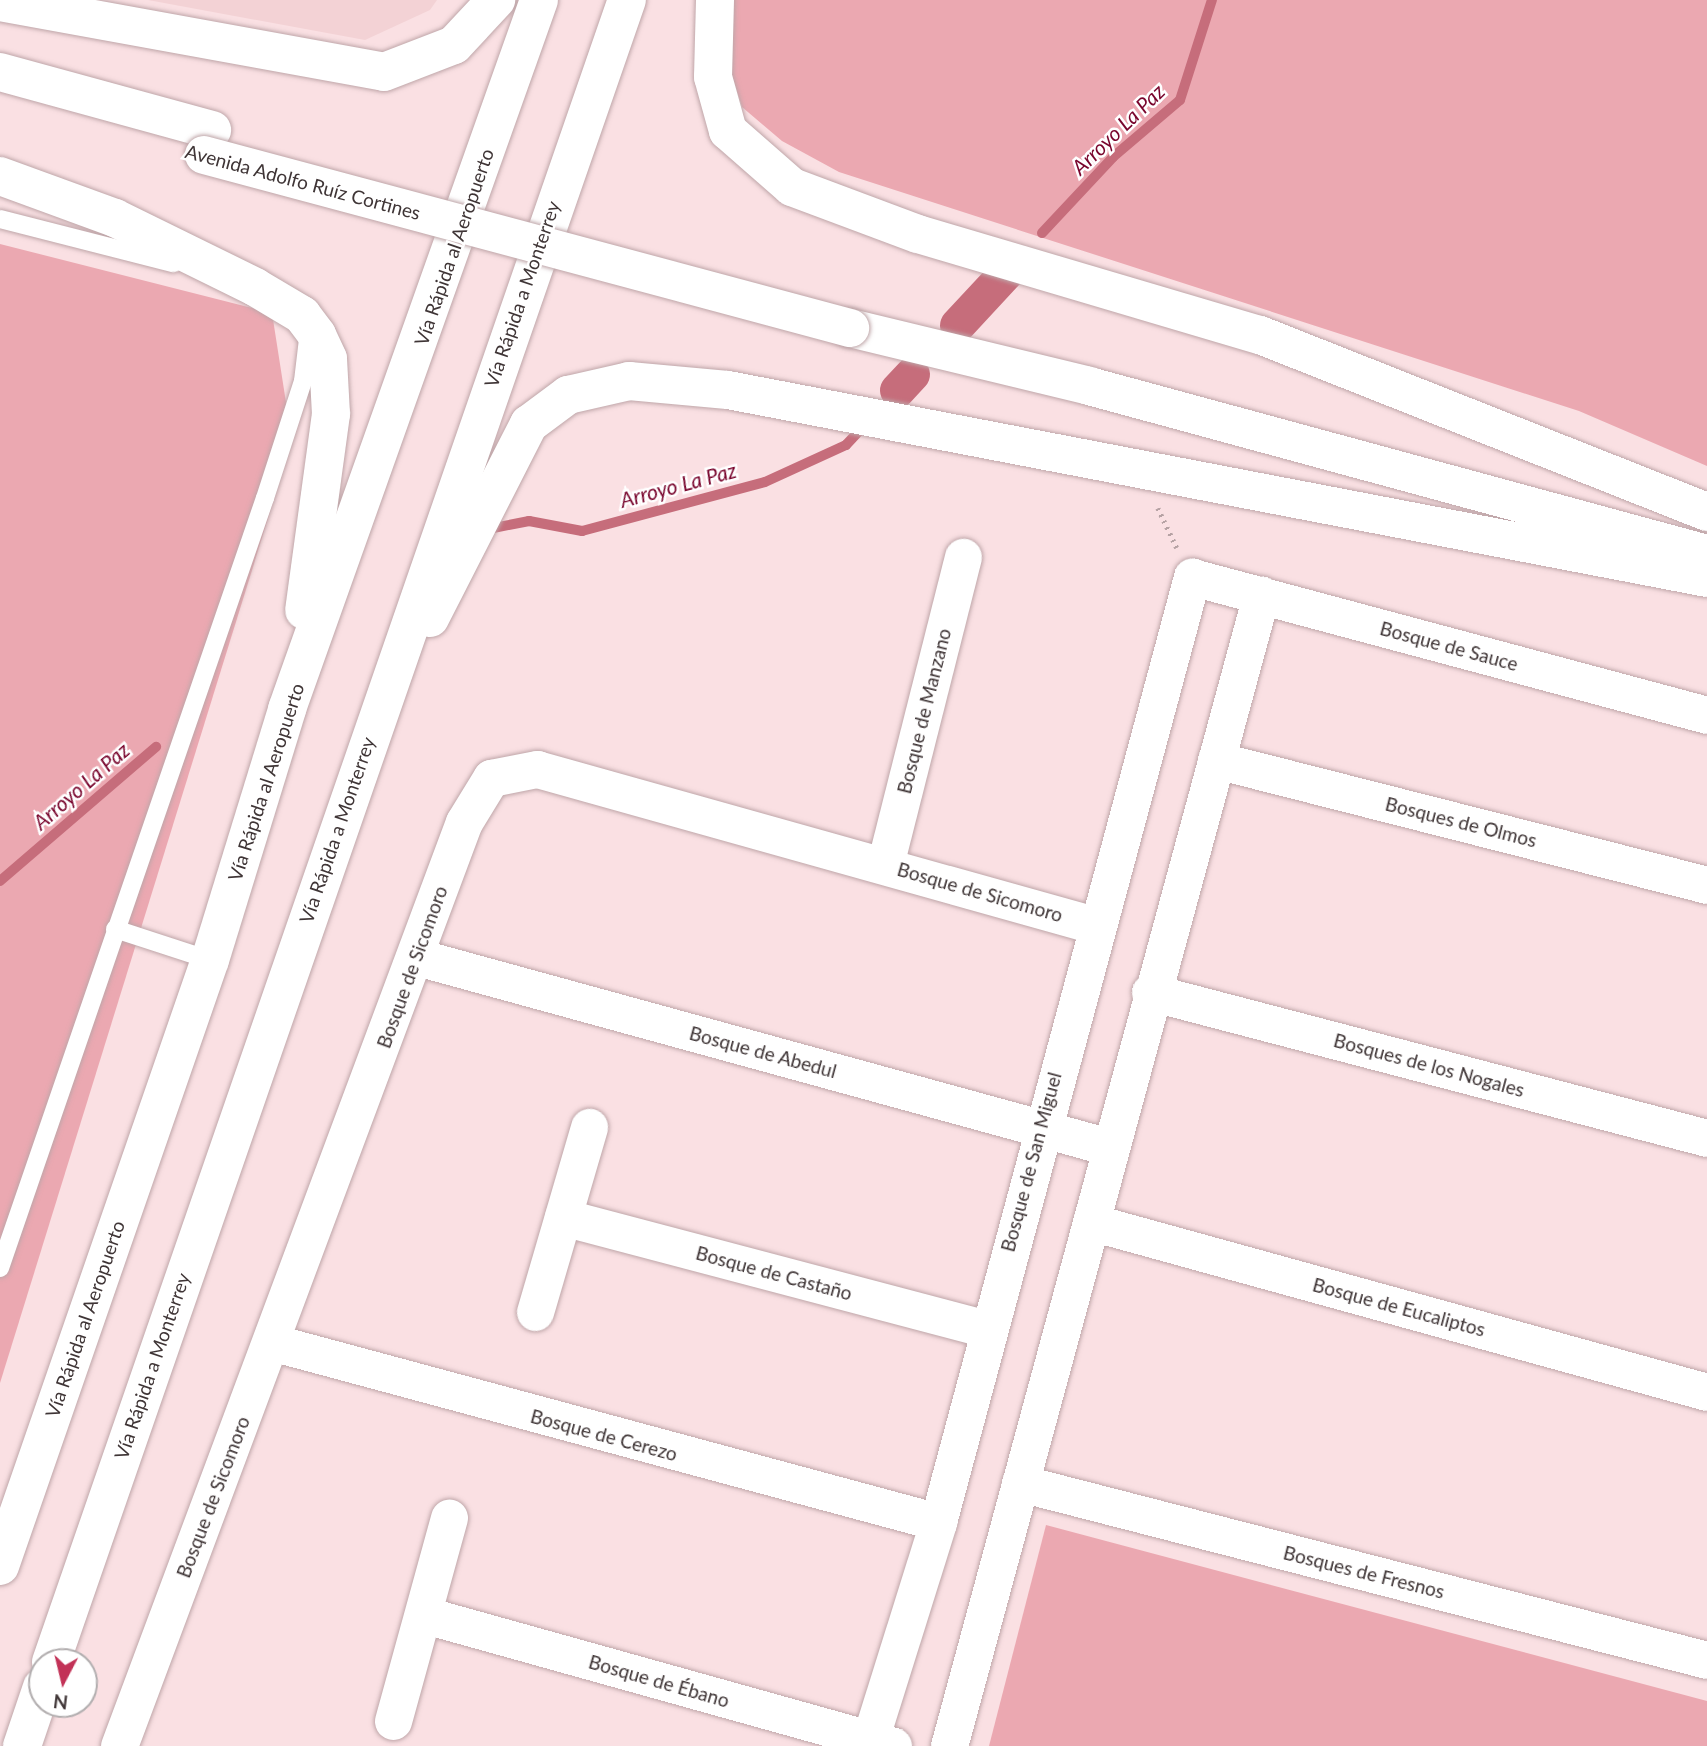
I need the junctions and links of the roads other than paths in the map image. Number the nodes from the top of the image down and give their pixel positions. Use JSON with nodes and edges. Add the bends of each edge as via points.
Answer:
{"nodes":[{"id":1,"x":496,"y":0,"type":"edge"},
{"id":2,"x":539,"y":0,"type":"edge"},
{"id":3,"x":627,"y":0,"type":"edge"},
{"id":4,"x":715,"y":0,"type":"edge"},
{"id":5,"x":0,"y":2,"type":"edge"},
{"id":6,"x":0,"y":72,"type":"edge"},
{"id":7,"x":0,"y":99,"type":"edge"},
{"id":8,"x":208,"y":143,"type":"junction"},
{"id":9,"x":0,"y":176,"type":"edge"},
{"id":10,"x":0,"y":219,"type":"edge"},
{"id":11,"x":255,"y":286,"type":"junction"},
{"id":12,"x":302,"y":315,"type":"junction"},
{"id":13,"x":852,"y":315,"type":"junction"},
{"id":14,"x":1707,"y":512,"type":"edge"},
{"id":15,"x":1707,"y":530,"type":"edge"},
{"id":16,"x":1707,"y":554,"type":"edge"},
{"id":17,"x":963,"y":557,"type":"dead end"},
{"id":18,"x":1192,"y":577,"type":"joint"},
{"id":19,"x":1707,"y":578,"type":"edge"},
{"id":20,"x":1261,"y":595,"type":"junction"},
{"id":21,"x":287,"y":709,"type":"junction"},
{"id":22,"x":1707,"y":715,"type":"edge"},
{"id":23,"x":375,"y":721,"type":"junction"},
{"id":24,"x":1216,"y":760,"type":"junction"},
{"id":25,"x":884,"y":865,"type":"junction"},
{"id":26,"x":1707,"y":885,"type":"edge"},
{"id":27,"x":1094,"y":925,"type":"junction"},
{"id":28,"x":115,"y":929,"type":"junction"},
{"id":29,"x":417,"y":957,"type":"junction"},
{"id":30,"x":210,"y":960,"type":"junction"},
{"id":31,"x":1150,"y":992,"type":"junction"},
{"id":32,"x":589,"y":1127,"type":"dead end"},
{"id":33,"x":1039,"y":1129,"type":"junction"},
{"id":34,"x":1707,"y":1138,"type":"edge"},
{"id":35,"x":1109,"y":1147,"type":"junction"},
{"id":36,"x":563,"y":1217,"type":"junction"},
{"id":37,"x":1091,"y":1222,"type":"junction"},
{"id":38,"x":0,"y":1268,"type":"edge"},
{"id":39,"x":535,"y":1312,"type":"dead end"},
{"id":40,"x":986,"y":1329,"type":"junction"},
{"id":41,"x":271,"y":1342,"type":"junction"},
{"id":42,"x":1707,"y":1392,"type":"edge"},
{"id":43,"x":1020,"y":1483,"type":"junction"},
{"id":44,"x":449,"y":1518,"type":"dead end"},
{"id":45,"x":937,"y":1522,"type":"junction"},
{"id":46,"x":0,"y":1566,"type":"edge"},
{"id":47,"x":425,"y":1615,"type":"junction"},
{"id":48,"x":56,"y":1648,"type":"edge"},
{"id":49,"x":1707,"y":1660,"type":"edge"},
{"id":50,"x":31,"y":1718,"type":"edge"},
{"id":51,"x":393,"y":1721,"type":"dead end"},
{"id":52,"x":877,"y":1744,"type":"edge"},
{"id":53,"x":22,"y":1746,"type":"edge"},
{"id":54,"x":119,"y":1746,"type":"edge"},
{"id":55,"x":948,"y":1746,"type":"edge"}],
"edges":[{"from":1,"to":5,"type":"main road","via":[[454,45],[384,72]]},
{"from":2,"to":21,"type":"main road","name":"Vía Rápida al Aeropuerto"},
{"from":3,"to":23,"type":"main road","name":"Vía Rápida a Monterrey"},
{"from":4,"to":14,"type":"main road","via":[[713,77],[728,131],[792,187],[918,234],[1260,335]]},
{"from":6,"to":8,"type":"main road"},
{"from":7,"to":8,"type":"main road","name":"Avenida Adolfo Ruíz Cortines"},
{"from":8,"to":13,"type":"main road","name":"Avenida Adolfo Ruíz Cortines","bridge":true},
{"from":9,"to":11,"type":"main road","via":[[115,218]]},
{"from":10,"to":11,"type":"lane"},
{"from":11,"to":12,"type":"main road"},
{"from":12,"to":21,"type":"main road","via":[[328,359],[331,414],[321,520]]},
{"from":12,"to":28,"type":"lane","via":[[309,359],[303,382]]},
{"from":13,"to":15,"type":"main road"},
{"from":13,"to":16,"type":"main road","via":[[1089,386]]},
{"from":17,"to":25,"type":"street","name":"Bosque de Manzano"},
{"from":18,"to":20,"type":"street","name":"Bosque de Sauce"},
{"from":18,"to":27,"type":"street","name":"Bosque de San Miguel"},
{"from":19,"to":23,"type":"main road","via":[[688,384],[629,382],[584,388],[529,424]]},
{"from":20,"to":22,"type":"street","name":"Bosque de Sauce"},
{"from":20,"to":24,"type":"street"},
{"from":21,"to":30,"type":"main road","name":"Vía Rápida al Aeropuerto"},
{"from":23,"to":48,"type":"main road","name":"Vía Rápida a Monterrey"},
{"from":24,"to":26,"type":"street","name":"Bosques de Olmos"},
{"from":24,"to":31,"type":"street"},
{"from":25,"to":27,"type":"street","name":"Bosque de Sicomoro"},
{"from":25,"to":29,"type":"street","name":"Bosque de Sicomoro","via":[[518,768],[491,778],[477,795]]},
{"from":27,"to":33,"type":"street","name":"Bosque de San Miguel"},
{"from":28,"to":30,"type":"lane"},
{"from":28,"to":38,"type":"lane"},
{"from":29,"to":33,"type":"street","name":"Bosque de Abedul"},
{"from":29,"to":41,"type":"street","name":"Bosque de Sicomoro"},
{"from":30,"to":46,"type":"main road","name":"Vía Rápida al Aeropuerto"},
{"from":31,"to":34,"type":"street","name":"Bosques de los Nogales"},
{"from":31,"to":35,"type":"street"},
{"from":32,"to":36,"type":"street"},
{"from":33,"to":35,"type":"street","name":"Bosque de Abedul"},
{"from":33,"to":40,"type":"street","name":"Bosque de San Miguel"},
{"from":35,"to":37,"type":"street"},
{"from":36,"to":39,"type":"street"},
{"from":36,"to":40,"type":"street","name":"Bosque de Castaño"},
{"from":37,"to":42,"type":"street","name":"Bosque de Eucaliptos"},
{"from":37,"to":43,"type":"street"},
{"from":40,"to":45,"type":"street","name":"Bosque de San Miguel"},
{"from":41,"to":45,"type":"street","name":"Bosque de Cerezo"},
{"from":41,"to":54,"type":"street","name":"Bosque de Sicomoro"},
{"from":43,"to":49,"type":"street","name":"Bosques de Fresnos"},
{"from":43,"to":55,"type":"street"},
{"from":44,"to":47,"type":"street"},
{"from":45,"to":52,"type":"street","name":"Bosque de San Miguel"},
{"from":47,"to":51,"type":"street"},
{"from":47,"to":52,"type":"street","name":"Bosque de Ébano"},
{"from":50,"to":53,"type":"main road"}]}
